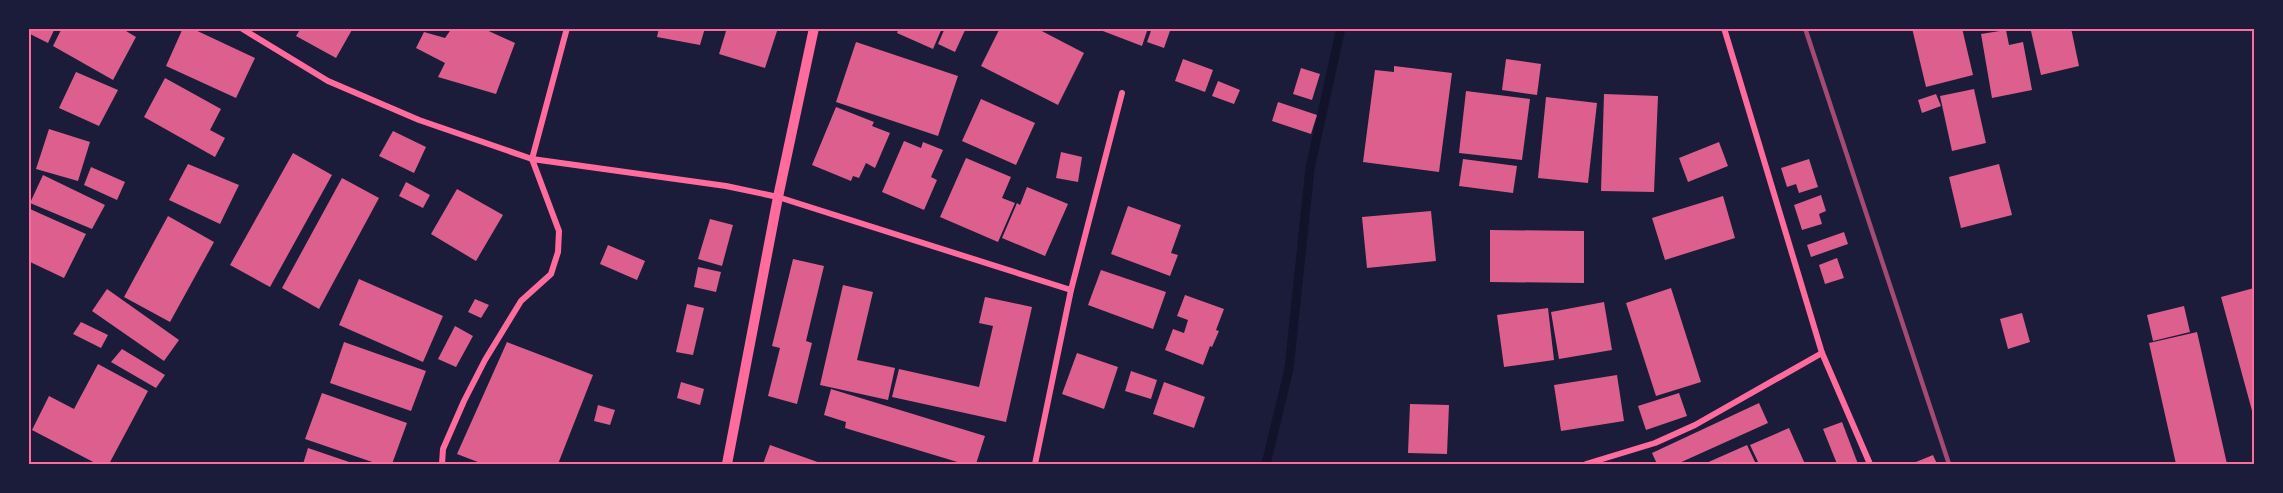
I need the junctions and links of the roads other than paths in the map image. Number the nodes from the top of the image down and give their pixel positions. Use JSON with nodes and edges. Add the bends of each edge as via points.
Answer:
{"nodes":[{"id":1,"x":241,"y":28,"type":"edge"},
{"id":2,"x":567,"y":28,"type":"edge"},
{"id":3,"x":814,"y":28,"type":"edge"},
{"id":4,"x":1724,"y":28,"type":"edge"},
{"id":5,"x":1122,"y":93,"type":"dead end"},
{"id":6,"x":532,"y":159,"type":"junction"},
{"id":7,"x":778,"y":197,"type":"junction"},
{"id":8,"x":1071,"y":290,"type":"junction"},
{"id":9,"x":1822,"y":353,"type":"junction"},
{"id":10,"x":442,"y":465,"type":"edge"},
{"id":11,"x":727,"y":465,"type":"edge"},
{"id":12,"x":1035,"y":465,"type":"edge"},
{"id":13,"x":1586,"y":465,"type":"edge"},
{"id":14,"x":1870,"y":465,"type":"edge"}],
"edges":[{"from":1,"to":6,"type":"street","via":[[328,81],[419,120]]},
{"from":2,"to":6,"type":"street"},
{"from":3,"to":7,"type":"street"},
{"from":4,"to":9,"type":"street"},
{"from":5,"to":8,"type":"street"},
{"from":6,"to":7,"type":"street"},
{"from":6,"to":10,"type":"street","via":[[559,231],[558,252],[550,274],[521,302],[485,360],[443,448]]},
{"from":7,"to":8,"type":"street"},
{"from":7,"to":11,"type":"street"},
{"from":8,"to":12,"type":"street"},
{"from":9,"to":13,"type":"street","via":[[1695,425],[1655,443]]},
{"from":9,"to":14,"type":"street"}]}
